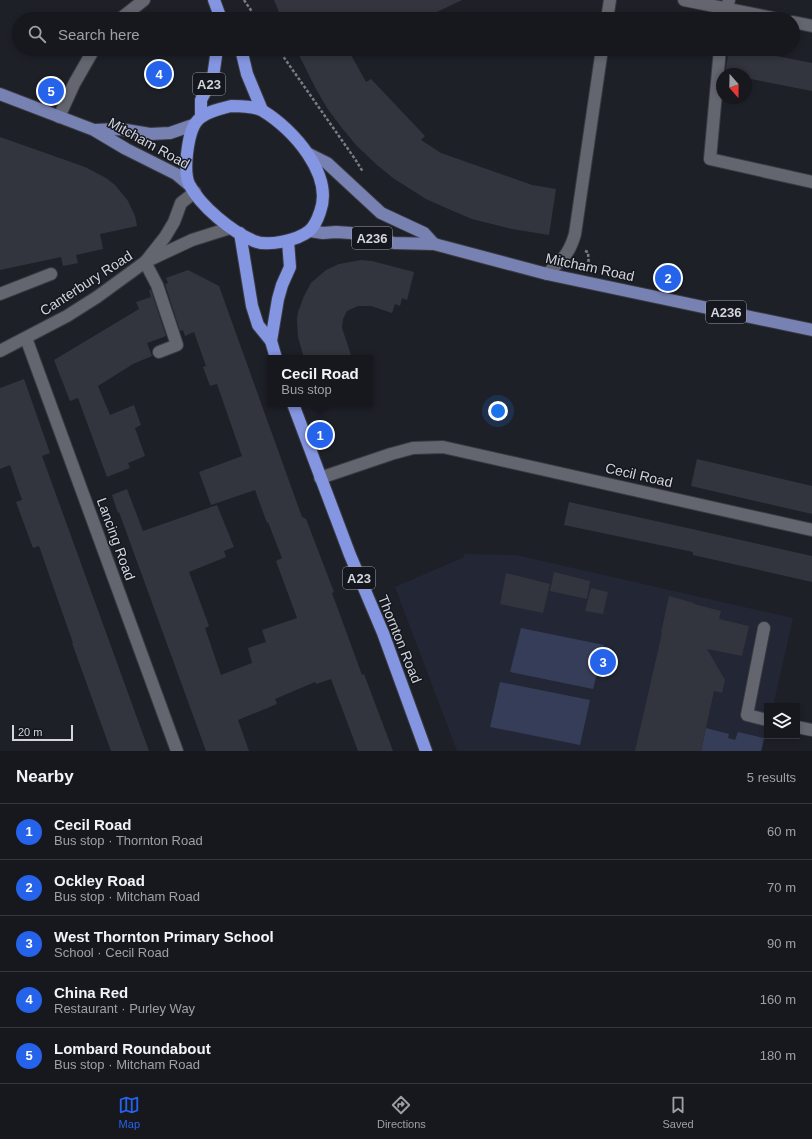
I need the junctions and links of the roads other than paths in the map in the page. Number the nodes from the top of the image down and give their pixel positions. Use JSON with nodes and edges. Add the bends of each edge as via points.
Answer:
{"nodes":[{"id":1,"x":144,"y":0,"type":"edge"},
{"id":2,"x":214,"y":0,"type":"edge"},
{"id":3,"x":610,"y":0,"type":"edge"},
{"id":4,"x":684,"y":0,"type":"edge"},
{"id":5,"x":727,"y":9,"type":"edge"},
{"id":6,"x":129,"y":12,"type":"edge"},
{"id":7,"x":219,"y":12,"type":"edge"},
{"id":8,"x":608,"y":12,"type":"edge"},
{"id":9,"x":742,"y":12,"type":"edge"},
{"id":10,"x":800,"y":23,"type":"edge"},
{"id":11,"x":812,"y":26,"type":"edge"},
{"id":12,"x":90,"y":56,"type":"edge"},
{"id":13,"x":216,"y":56,"type":"edge"},
{"id":14,"x":243,"y":56,"type":"edge"},
{"id":15,"x":601,"y":56,"type":"edge"},
{"id":16,"x":719,"y":56,"type":"edge"},
{"id":17,"x":0,"y":94,"type":"edge"},
{"id":18,"x":262,"y":110,"type":"junction"},
{"id":19,"x":59,"y":117,"type":"junction"},
{"id":20,"x":197,"y":121,"type":"junction"},
{"id":21,"x":94,"y":130,"type":"junction"},
{"id":22,"x":309,"y":154,"type":"junction"},
{"id":23,"x":812,"y":182,"type":"edge"},
{"id":24,"x":192,"y":188,"type":"junction"},
{"id":25,"x":235,"y":230,"type":"junction"},
{"id":26,"x":310,"y":230,"type":"junction"},
{"id":27,"x":288,"y":241,"type":"junction"},
{"id":28,"x":434,"y":244,"type":"junction"},
{"id":29,"x":146,"y":262,"type":"junction"},
{"id":30,"x":51,"y":274,"type":"dead end"},
{"id":31,"x":547,"y":274,"type":"junction"},
{"id":32,"x":0,"y":294,"type":"edge"},
{"id":33,"x":812,"y":330,"type":"edge"},
{"id":34,"x":26,"y":338,"type":"junction"},
{"id":35,"x":271,"y":342,"type":"junction"},
{"id":36,"x":0,"y":351,"type":"edge"},
{"id":37,"x":159,"y":352,"type":"dead end"},
{"id":38,"x":275,"y":355,"type":"edge"},
{"id":39,"x":293,"y":407,"type":"edge"},
{"id":40,"x":320,"y":478,"type":"junction"},
{"id":41,"x":812,"y":530,"type":"edge"},
{"id":42,"x":764,"y":628,"type":"dead end"},
{"id":43,"x":764,"y":719,"type":"edge"},
{"id":44,"x":800,"y":728,"type":"edge"},
{"id":45,"x":812,"y":730,"type":"edge"},
{"id":46,"x":177,"y":751,"type":"edge"},
{"id":47,"x":426,"y":751,"type":"edge"}],
"edges":[{"from":1,"to":6,"type":"street"},
{"from":2,"to":7,"type":"highway"},
{"from":3,"to":8,"type":"street"},
{"from":4,"to":5,"type":"street"},
{"from":5,"to":9,"type":"street"},
{"from":10,"to":11,"type":"street"},
{"from":12,"to":19,"type":"street"},
{"from":13,"to":20,"type":"highway","number":"A23","via":[[213,77],[201,100]]},
{"from":14,"to":18,"type":"highway"},
{"from":15,"to":31,"type":"street","via":[[575,234],[571,249]]},
{"from":16,"to":23,"type":"street","via":[[710,159]]},
{"from":17,"to":19,"type":"main road","name":"Mitcham Road"},
{"from":18,"to":20,"type":"highway","via":[[247,106],[231,106],[214,110]]},
{"from":18,"to":22,"type":"highway","via":[[282,125]]},
{"from":19,"to":21,"type":"main road","name":"Mitcham Road"},
{"from":20,"to":21,"type":"main road","name":"Mitcham Road","via":[[170,133],[150,134],[120,129]]},
{"from":20,"to":24,"type":"highway","via":[[189,137],[187,156],[186,170]]},
{"from":21,"to":24,"type":"main road","name":"Mitcham Road","via":[[176,174]]},
{"from":22,"to":26,"type":"highway","via":[[320,178],[322,190],[322,206]]},
{"from":22,"to":28,"type":"main road","name":"Mitcham Road","number":"A236","via":[[327,163],[381,213],[424,233]]},
{"from":24,"to":25,"type":"highway","via":[[208,209]]},
{"from":24,"to":29,"type":"street","name":"Canterbury Road","via":[[181,203],[165,237]]},
{"from":25,"to":27,"type":"highway","via":[[255,242]]},
{"from":25,"to":29,"type":"street","name":"Canterbury Road","via":[[192,240]]},
{"from":25,"to":35,"type":"highway","via":[[258,325]]},
{"from":26,"to":27,"type":"highway"},
{"from":26,"to":28,"type":"main road","name":"Mitcham Road","number":"A236","via":[[323,233],[351,233],[394,243]]},
{"from":27,"to":35,"type":"highway","via":[[290,267],[278,299]]},
{"from":28,"to":31,"type":"main road","name":"Mitcham Road","number":"A236"},
{"from":29,"to":34,"type":"street","name":"Canterbury Road","via":[[97,297]]},
{"from":29,"to":37,"type":"street","via":[[157,285],[177,345]]},
{"from":30,"to":32,"type":"street"},
{"from":31,"to":33,"type":"main road","name":"Mitcham Road","number":"A236"},
{"from":34,"to":36,"type":"street","name":"Canterbury Road"},
{"from":34,"to":46,"type":"street","name":"Lancing Road"},
{"from":35,"to":38,"type":"highway"},
{"from":39,"to":40,"type":"highway","name":"Thornton Road","number":"A23"},
{"from":40,"to":41,"type":"street","name":"Cecil Road","via":[[413,448],[443,446]]},
{"from":40,"to":47,"type":"highway","name":"Thornton Road","number":"A23","via":[[383,633]]},
{"from":42,"to":43,"type":"street","via":[[747,715]]},
{"from":44,"to":45,"type":"street"}]}
